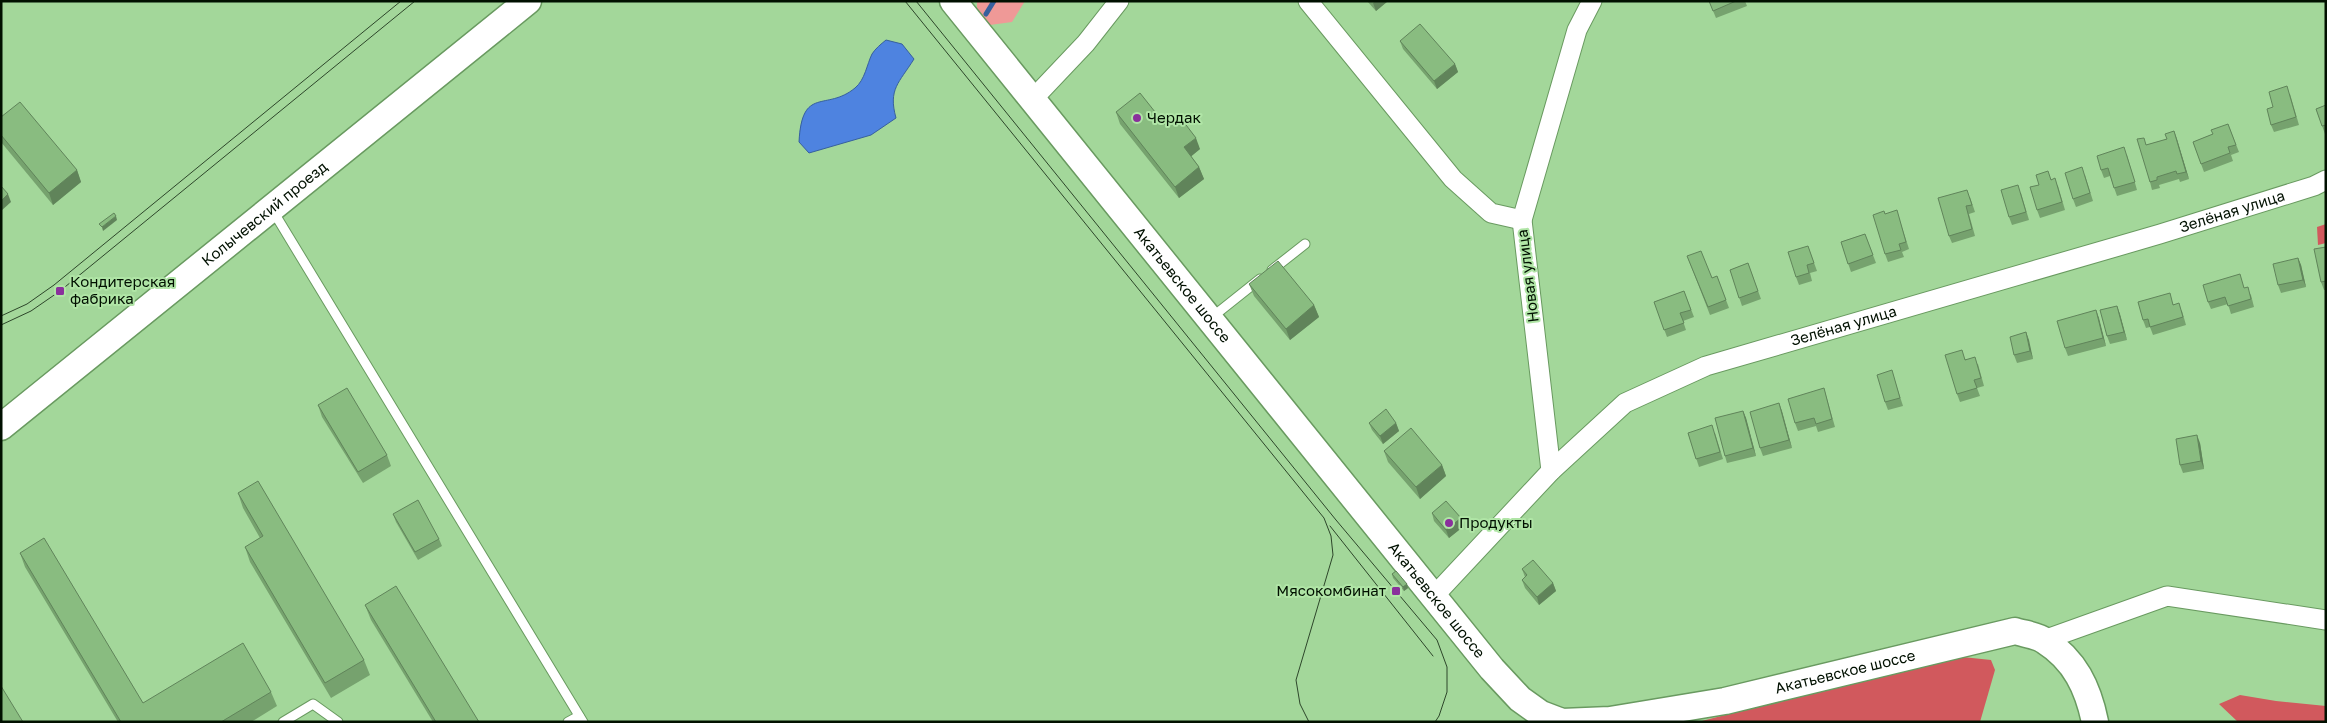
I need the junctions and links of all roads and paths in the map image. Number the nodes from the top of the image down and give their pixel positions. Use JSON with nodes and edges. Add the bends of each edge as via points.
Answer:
{"nodes":[{"id":1,"x":528,"y":1,"type":"edge"},
{"id":2,"x":953,"y":1,"type":"edge"},
{"id":3,"x":1119,"y":1,"type":"edge"},
{"id":4,"x":1308,"y":1,"type":"edge"},
{"id":5,"x":1592,"y":1,"type":"edge"},
{"id":6,"x":1032,"y":100,"type":"junction"},
{"id":7,"x":2326,"y":180,"type":"edge"},
{"id":8,"x":271,"y":209,"type":"junction"},
{"id":9,"x":1522,"y":220,"type":"junction"},
{"id":10,"x":1305,"y":244,"type":"dead end"},
{"id":11,"x":1210,"y":318,"type":"junction"},
{"id":12,"x":1,"y":427,"type":"edge"},
{"id":13,"x":1551,"y":471,"type":"junction"},
{"id":14,"x":1434,"y":596,"type":"junction"},
{"id":15,"x":2326,"y":620,"type":"edge"},
{"id":16,"x":2044,"y":640,"type":"junction"},
{"id":17,"x":581,"y":719,"type":"edge"},
{"id":18,"x":283,"y":722,"type":"edge"},
{"id":19,"x":338,"y":722,"type":"edge"},
{"id":20,"x":568,"y":722,"type":"edge"},
{"id":21,"x":2095,"y":722,"type":"edge"}],
"edges":[{"from":1,"to":8,"type":"main road","name":"Колычевский проезд"},
{"from":2,"to":6,"type":"main road","name":"Акатьевское шоссе"},
{"from":3,"to":6,"type":"street","via":[[1086,43]]},
{"from":4,"to":9,"type":"street","via":[[1454,179],[1491,213]]},
{"from":5,"to":9,"type":"street","name":"Новая улица","via":[[1577,30]]},
{"from":6,"to":11,"type":"main road","name":"Акатьевское шоссе"},
{"from":7,"to":13,"type":"street","name":"Зелёная улица","via":[[2160,234],[1706,366],[1626,403]]},
{"from":8,"to":12,"type":"main road","name":"Колычевский проезд"},
{"from":8,"to":17,"type":"lane"},
{"from":9,"to":13,"type":"street","name":"Новая улица"},
{"from":10,"to":11,"type":"lane"},
{"from":11,"to":14,"type":"main road","name":"Акатьевское шоссе"},
{"from":13,"to":14,"type":"street","name":"Зелёная улица"},
{"from":14,"to":16,"type":"main road","name":"Акатьевское шоссе","via":[[1520,699],[1541,714],[1562,722],[1610,720],[1725,701],[2015,631]]},
{"from":15,"to":16,"type":"street","via":[[2167,596]]},
{"from":16,"to":21,"type":"main road","name":"Акатьевское шоссе","via":[[2073,664],[2091,704]]},
{"from":17,"to":20,"type":"lane"},
{"from":18,"to":19,"type":"lane","via":[[313,704]]}]}
